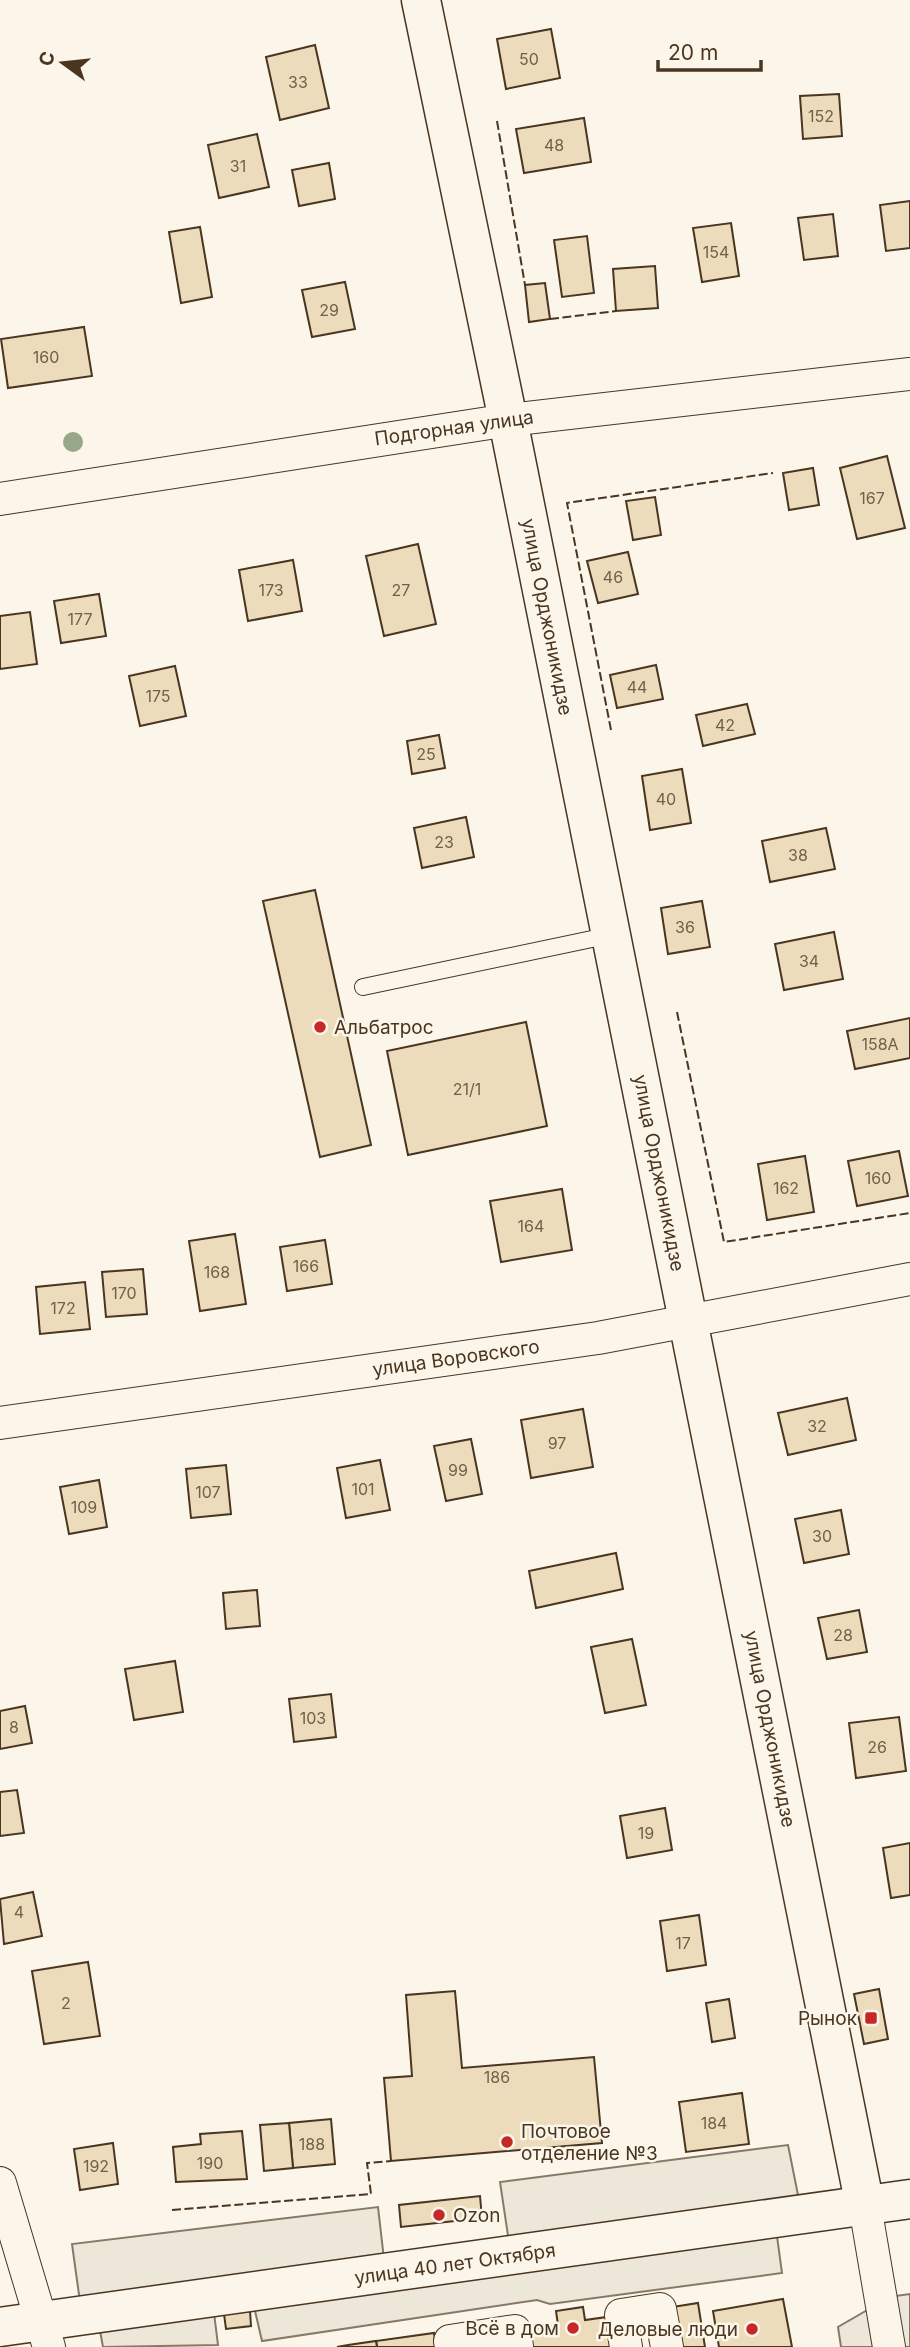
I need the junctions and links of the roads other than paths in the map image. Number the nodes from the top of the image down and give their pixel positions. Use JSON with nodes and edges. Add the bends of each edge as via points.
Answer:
{"nodes":[{"id":1,"x":421,"y":0,"type":"edge"},
{"id":2,"x":910,"y":374,"type":"edge"},
{"id":3,"x":508,"y":419,"type":"junction"},
{"id":4,"x":0,"y":499,"type":"edge"},
{"id":5,"x":611,"y":935,"type":"junction"},
{"id":6,"x":363,"y":987,"type":"dead end"},
{"id":7,"x":910,"y":1279,"type":"edge"},
{"id":8,"x":688,"y":1320,"type":"junction"},
{"id":9,"x":0,"y":1423,"type":"edge"},
{"id":10,"x":0,"y":2182,"type":"edge"},
{"id":11,"x":910,"y":2199,"type":"edge"},
{"id":12,"x":865,"y":2206,"type":"junction"},
{"id":13,"x":0,"y":2327,"type":"edge"},
{"id":14,"x":45,"y":2334,"type":"edge"},
{"id":15,"x":452,"y":2347,"type":"edge"},
{"id":16,"x":517,"y":2347,"type":"edge"},
{"id":17,"x":626,"y":2347,"type":"edge"},
{"id":18,"x":667,"y":2347,"type":"edge"},
{"id":19,"x":889,"y":2347,"type":"edge"}],
"edges":[{"from":1,"to":3,"type":"street","name":"улица Орджоникидзе"},
{"from":2,"to":3,"type":"street","name":"Подгорная улица"},
{"from":3,"to":4,"type":"street","name":"Подгорная улица"},
{"from":3,"to":5,"type":"street","name":"улица Орджоникидзе"},
{"from":5,"to":6,"type":"lane"},
{"from":5,"to":8,"type":"street","name":"улица Орджоникидзе"},
{"from":7,"to":8,"type":"street","name":"улица Воровского"},
{"from":8,"to":9,"type":"street","name":"улица Воровского","via":[[598,1338]]},
{"from":8,"to":12,"type":"street","name":"улица Орджоникидзе"},
{"from":10,"to":14,"type":"street"},
{"from":11,"to":12,"type":"street","name":"улица 40 лет Октября"},
{"from":12,"to":14,"type":"street","name":"улица 40 лет Октября"},
{"from":12,"to":19,"type":"street","name":"улица Орджоникидзе"},
{"from":13,"to":14,"type":"street","name":"улица 40 лет Октября"},
{"from":15,"to":16,"type":"street","via":[[450,2341],[515,2331]]},
{"from":17,"to":18,"type":"street","via":[[621,2315],[660,2309]]}]}
